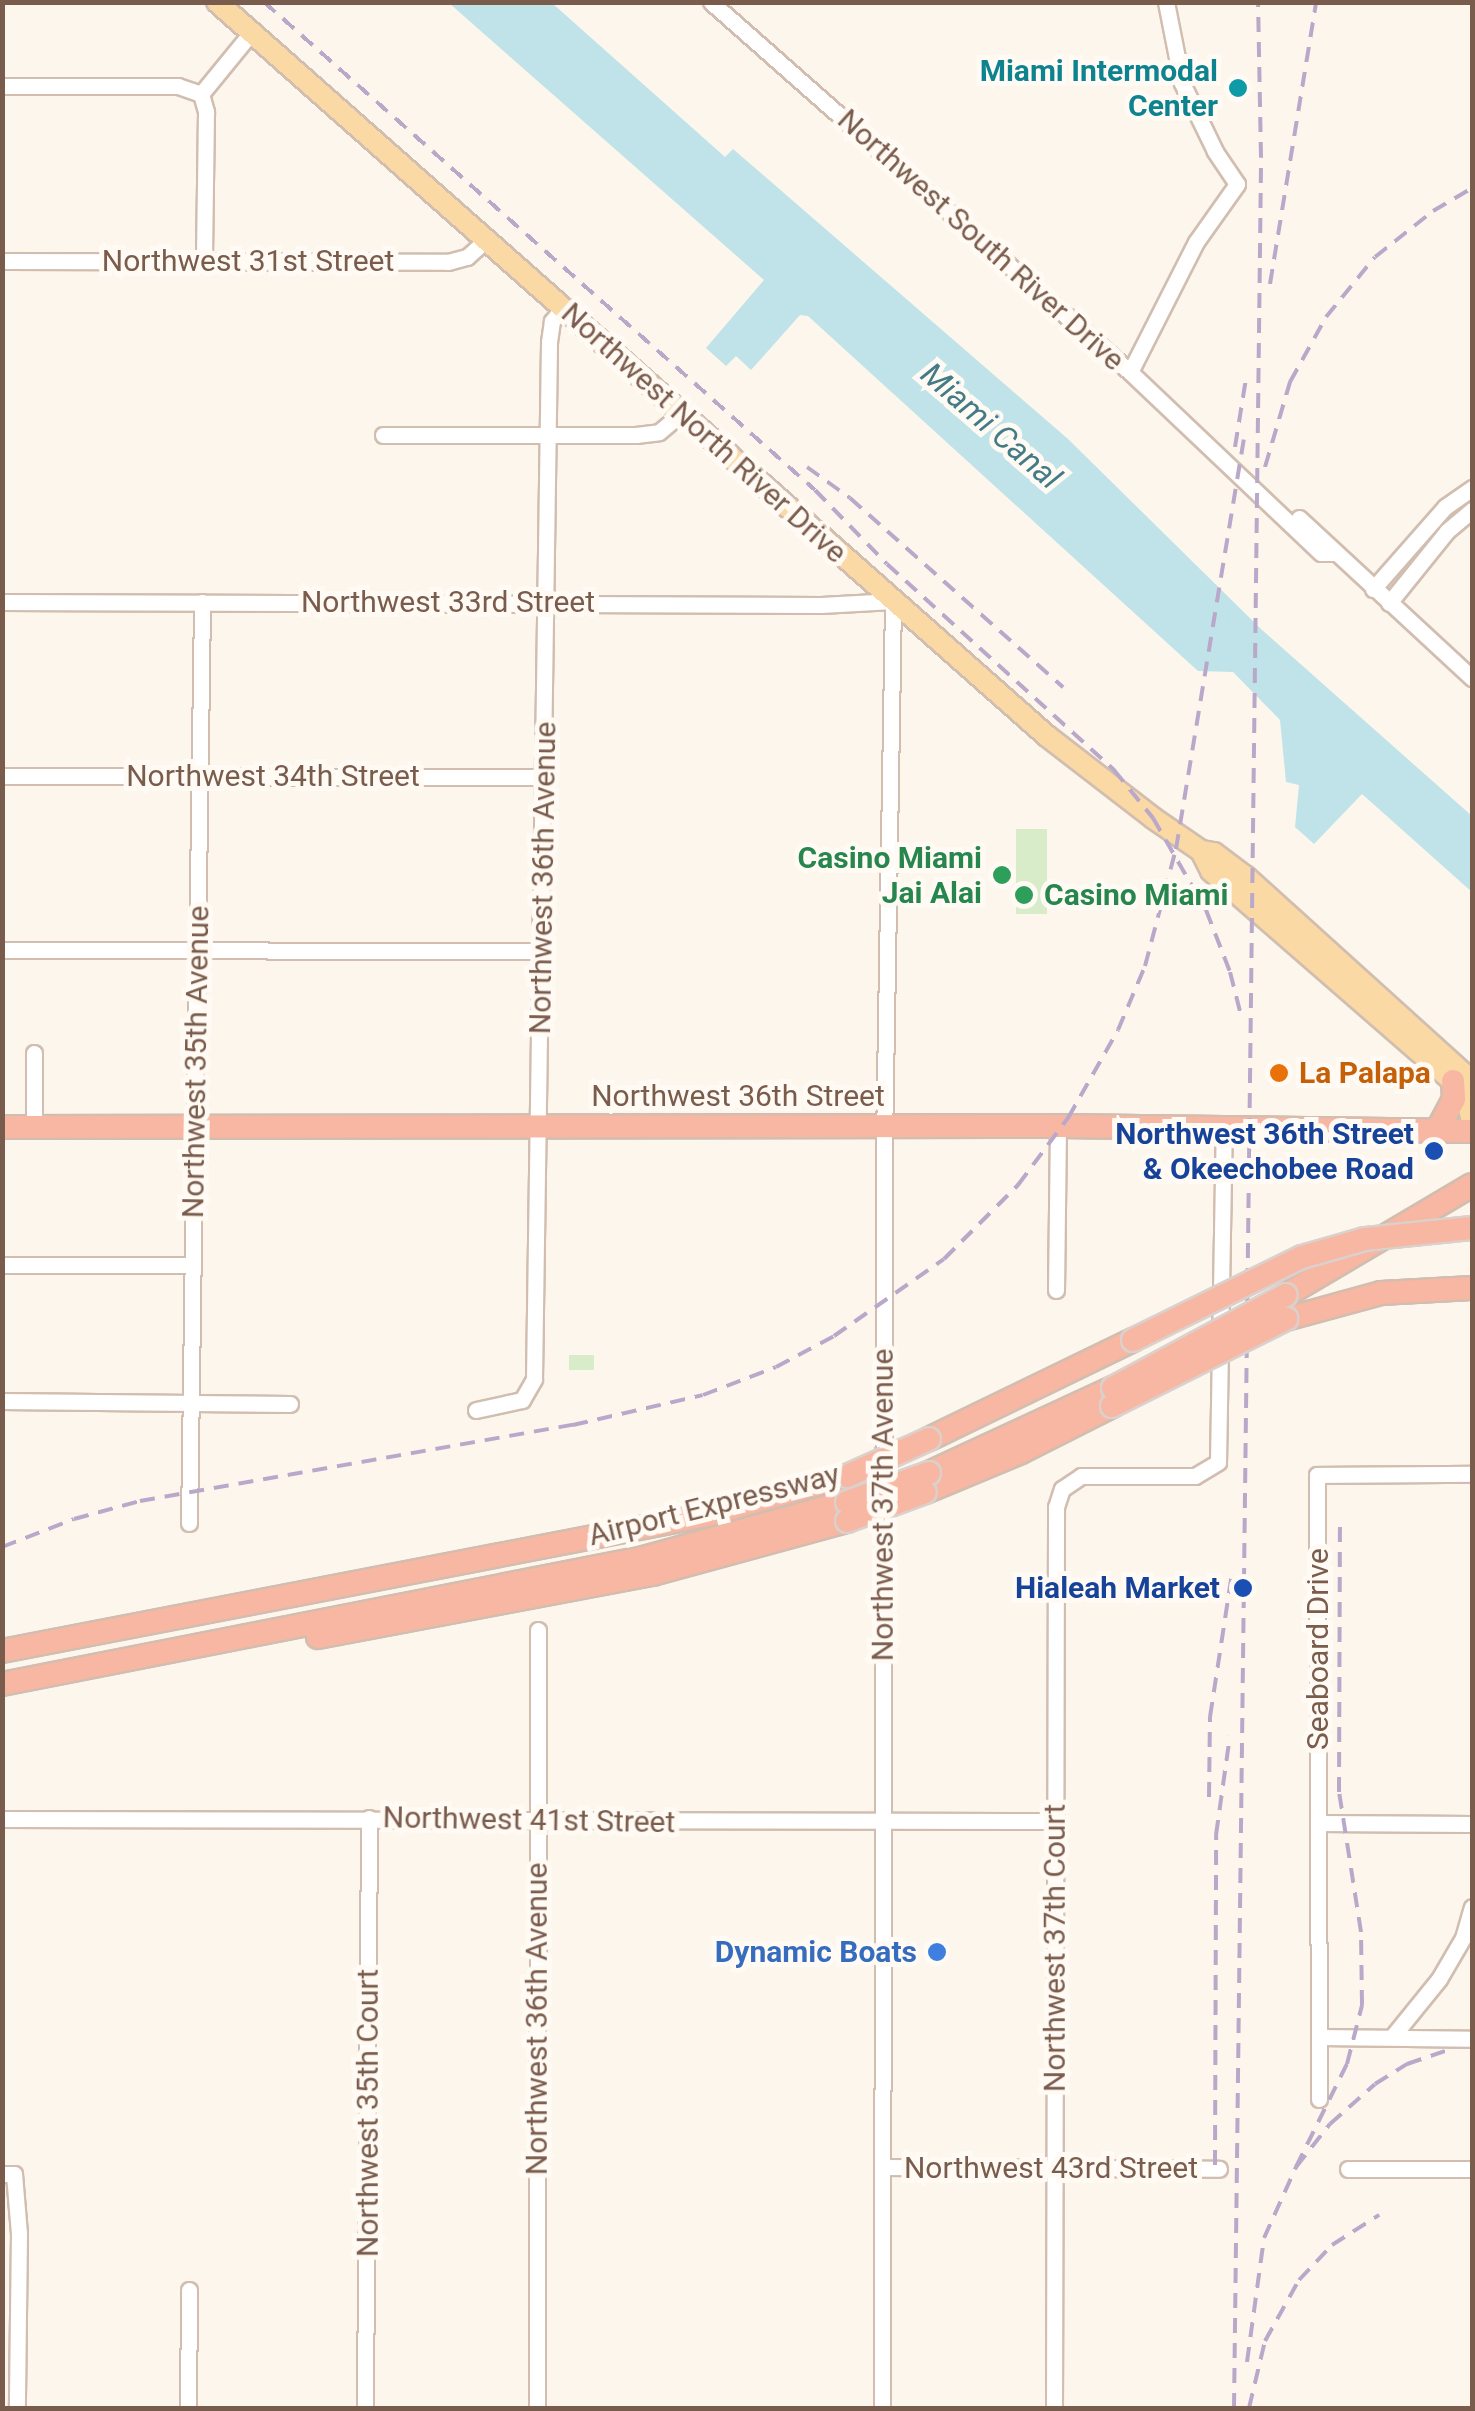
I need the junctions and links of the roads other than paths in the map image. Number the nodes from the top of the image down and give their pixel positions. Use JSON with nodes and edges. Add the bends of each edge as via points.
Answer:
{"nodes":[{"id":1,"x":217,"y":2,"type":"edge"},
{"id":2,"x":712,"y":2,"type":"edge"},
{"id":3,"x":1166,"y":2,"type":"edge"},
{"id":4,"x":251,"y":33,"type":"junction"},
{"id":5,"x":2,"y":86,"type":"edge"},
{"id":6,"x":201,"y":94,"type":"junction"},
{"id":7,"x":486,"y":240,"type":"junction"},
{"id":8,"x":2,"y":261,"type":"edge"},
{"id":9,"x":204,"y":262,"type":"junction"},
{"id":10,"x":563,"y":308,"type":"junction"},
{"id":11,"x":1130,"y":372,"type":"junction"},
{"id":12,"x":682,"y":413,"type":"junction"},
{"id":13,"x":383,"y":435,"type":"dead end"},
{"id":14,"x":549,"y":437,"type":"junction"},
{"id":15,"x":1472,"y":488,"type":"edge"},
{"id":16,"x":1472,"y":510,"type":"edge"},
{"id":17,"x":1372,"y":589,"type":"junction"},
{"id":18,"x":893,"y":601,"type":"junction"},
{"id":19,"x":2,"y":602,"type":"edge"},
{"id":20,"x":202,"y":602,"type":"junction"},
{"id":21,"x":546,"y":602,"type":"junction"},
{"id":22,"x":1389,"y":603,"type":"junction"},
{"id":23,"x":1472,"y":678,"type":"edge"},
{"id":24,"x":2,"y":776,"type":"edge"},
{"id":25,"x":199,"y":776,"type":"junction"},
{"id":26,"x":544,"y":777,"type":"junction"},
{"id":27,"x":2,"y":950,"type":"edge"},
{"id":28,"x":197,"y":950,"type":"junction"},
{"id":29,"x":542,"y":951,"type":"junction"},
{"id":30,"x":34,"y":1053,"type":"dead end"},
{"id":31,"x":1467,"y":1080,"type":"edge"},
{"id":32,"x":1472,"y":1122,"type":"edge"},
{"id":33,"x":539,"y":1126,"type":"junction"},
{"id":34,"x":885,"y":1126,"type":"junction"},
{"id":35,"x":1058,"y":1126,"type":"junction"},
{"id":36,"x":2,"y":1127,"type":"edge"},
{"id":37,"x":34,"y":1127,"type":"junction"},
{"id":38,"x":195,"y":1127,"type":"junction"},
{"id":39,"x":1224,"y":1127,"type":"junction"},
{"id":40,"x":1437,"y":1131,"type":"junction"},
{"id":41,"x":1472,"y":1131,"type":"edge"},
{"id":42,"x":1463,"y":1197,"type":"edge"},
{"id":43,"x":1472,"y":1228,"type":"edge"},
{"id":44,"x":2,"y":1265,"type":"edge"},
{"id":45,"x":193,"y":1265,"type":"junction"},
{"id":46,"x":1472,"y":1288,"type":"edge"},
{"id":47,"x":1056,"y":1290,"type":"dead end"},
{"id":48,"x":1112,"y":1397,"type":"junction"},
{"id":49,"x":2,"y":1401,"type":"edge"},
{"id":50,"x":192,"y":1403,"type":"junction"},
{"id":51,"x":290,"y":1404,"type":"dead end"},
{"id":52,"x":476,"y":1410,"type":"dead end"},
{"id":53,"x":1472,"y":1474,"type":"edge"},
{"id":54,"x":190,"y":1522,"type":"dead end"},
{"id":55,"x":538,"y":1630,"type":"dead end"},
{"id":56,"x":2,"y":1650,"type":"edge"},
{"id":57,"x":2,"y":1684,"type":"edge"},
{"id":58,"x":369,"y":1818,"type":"junction"},
{"id":59,"x":2,"y":1819,"type":"edge"},
{"id":60,"x":883,"y":1821,"type":"junction"},
{"id":61,"x":1056,"y":1821,"type":"junction"},
{"id":62,"x":537,"y":1822,"type":"junction"},
{"id":63,"x":1318,"y":1823,"type":"junction"},
{"id":64,"x":1472,"y":1824,"type":"edge"},
{"id":65,"x":1472,"y":1907,"type":"edge"},
{"id":66,"x":1468,"y":1938,"type":"edge"},
{"id":67,"x":1318,"y":2037,"type":"junction"},
{"id":68,"x":1392,"y":2037,"type":"junction"},
{"id":69,"x":1472,"y":2039,"type":"edge"},
{"id":70,"x":1319,"y":2099,"type":"dead end"},
{"id":71,"x":883,"y":2167,"type":"junction"},
{"id":72,"x":1348,"y":2168,"type":"dead end"},
{"id":73,"x":1054,"y":2169,"type":"junction"},
{"id":74,"x":1219,"y":2169,"type":"dead end"},
{"id":75,"x":1472,"y":2169,"type":"edge"},
{"id":76,"x":8,"y":2174,"type":"edge"},
{"id":77,"x":189,"y":2290,"type":"dead end"},
{"id":78,"x":17,"y":2408,"type":"edge"},
{"id":79,"x":188,"y":2408,"type":"edge"},
{"id":80,"x":365,"y":2408,"type":"edge"},
{"id":81,"x":537,"y":2408,"type":"edge"},
{"id":82,"x":882,"y":2408,"type":"edge"},
{"id":83,"x":1054,"y":2408,"type":"edge"}],
"edges":[{"from":1,"to":4,"type":"main road","name":"Northwest North River Drive"},
{"from":2,"to":11,"type":"street","name":"Northwest South River Drive"},
{"from":3,"to":11,"type":"street","via":[[1182,83],[1238,184],[1196,242]]},
{"from":4,"to":6,"type":"street"},
{"from":4,"to":7,"type":"main road","name":"Northwest North River Drive"},
{"from":5,"to":6,"type":"street","via":[[178,86]]},
{"from":6,"to":9,"type":"street"},
{"from":7,"to":9,"type":"street","name":"Northwest 31st Street","via":[[456,261]]},
{"from":7,"to":10,"type":"main road","name":"Northwest North River Drive"},
{"from":8,"to":9,"type":"street","name":"Northwest 31st Street"},
{"from":10,"to":12,"type":"main road","name":"Northwest North River Drive"},
{"from":10,"to":14,"type":"street","name":"Northwest 36th Avenue","via":[[550,331]]},
{"from":11,"to":17,"type":"street","name":"Northwest South River Drive","via":[[1321,552],[1334,553]]},
{"from":12,"to":14,"type":"street","via":[[659,432]]},
{"from":12,"to":18,"type":"main road","name":"Northwest North River Drive"},
{"from":13,"to":14,"type":"street"},
{"from":14,"to":21,"type":"street","name":"Northwest 36th Avenue"},
{"from":15,"to":17,"type":"street","via":[[1445,507]]},
{"from":16,"to":22,"type":"street","via":[[1447,530]]},
{"from":17,"to":22,"type":"street","name":"Northwest South River Drive"},
{"from":18,"to":21,"type":"street","name":"Northwest 33rd Street"},
{"from":18,"to":31,"type":"main road","name":"Northwest North River Drive"},
{"from":18,"to":34,"type":"street","name":"Northwest 37th Avenue"},
{"from":19,"to":20,"type":"street","name":"Northwest 33rd Street"},
{"from":20,"to":21,"type":"street","name":"Northwest 33rd Street"},
{"from":20,"to":25,"type":"street","name":"Northwest 35th Avenue"},
{"from":21,"to":26,"type":"street","name":"Northwest 36th Avenue"},
{"from":22,"to":23,"type":"street","name":"Northwest South River Drive"},
{"from":24,"to":25,"type":"street","name":"Northwest 34th Street"},
{"from":25,"to":26,"type":"street","name":"Northwest 34th Street"},
{"from":25,"to":28,"type":"street","name":"Northwest 35th Avenue"},
{"from":26,"to":29,"type":"street","name":"Northwest 36th Avenue"},
{"from":27,"to":28,"type":"street"},
{"from":28,"to":29,"type":"street"},
{"from":28,"to":38,"type":"street","name":"Northwest 35th Avenue"},
{"from":29,"to":33,"type":"street","name":"Northwest 36th Avenue"},
{"from":30,"to":37,"type":"street"},
{"from":31,"to":32,"type":"main road","name":"Northwest North River Drive"},
{"from":31,"to":40,"type":"highway"},
{"from":33,"to":34,"type":"highway","name":"Northwest 36th Street"},
{"from":33,"to":38,"type":"highway","name":"Northwest 36th Street"},
{"from":33,"to":52,"type":"street","name":"Northwest 36th Avenue","via":[[530,1392],[515,1403]]},
{"from":34,"to":35,"type":"highway","name":"Northwest 36th Street"},
{"from":34,"to":60,"type":"street","name":"Northwest 37th Avenue"},
{"from":35,"to":39,"type":"highway","name":"Northwest 36th Street"},
{"from":35,"to":47,"type":"street"},
{"from":36,"to":37,"type":"highway","name":"Northwest 36th Street"},
{"from":37,"to":38,"type":"highway","name":"Northwest 36th Street"},
{"from":38,"to":45,"type":"street","name":"Northwest 35th Avenue"},
{"from":39,"to":40,"type":"highway","name":"Northwest 36th Street"},
{"from":39,"to":61,"type":"street","name":"Northwest 37th Court","via":[[1218,1462],[1195,1476],[1089,1474],[1062,1489],[1056,1515]]},
{"from":40,"to":41,"type":"highway","name":"Northwest 36th Street"},
{"from":42,"to":48,"type":"highway","name":"Airport Expressway","bridge":true,"via":[[1416,1218]]},
{"from":43,"to":56,"type":"highway","name":"Airport Expressway","bridge":true,"via":[[1376,1237],[1302,1257],[847,1476],[707,1515]]},
{"from":44,"to":45,"type":"street"},
{"from":45,"to":50,"type":"street","name":"Northwest 35th Avenue"},
{"from":46,"to":48,"type":"highway","bridge":true,"via":[[1380,1293],[1286,1319]]},
{"from":48,"to":57,"type":"highway","name":"Airport Expressway","bridge":true,"via":[[927,1483],[847,1512]]},
{"from":49,"to":50,"type":"street"},
{"from":50,"to":51,"type":"street"},
{"from":50,"to":54,"type":"street","name":"Northwest 35th Avenue"},
{"from":53,"to":63,"type":"street","name":"Seaboard Drive","via":[[1317,1474]]},
{"from":55,"to":62,"type":"street","name":"Northwest 36th Avenue"},
{"from":58,"to":59,"type":"street","name":"Northwest 41st Street"},
{"from":58,"to":62,"type":"street","name":"Northwest 41st Street"},
{"from":58,"to":80,"type":"street","name":"Northwest 35th Court"},
{"from":60,"to":61,"type":"street","name":"Northwest 41st Street"},
{"from":60,"to":62,"type":"street","name":"Northwest 41st Street"},
{"from":60,"to":71,"type":"street","name":"Northwest 37th Avenue"},
{"from":61,"to":73,"type":"street","name":"Northwest 37th Court"},
{"from":62,"to":81,"type":"street","name":"Northwest 36th Avenue"},
{"from":63,"to":64,"type":"street"},
{"from":63,"to":67,"type":"street","name":"Seaboard Drive"},
{"from":65,"to":66,"type":"street"},
{"from":66,"to":68,"type":"street"},
{"from":67,"to":68,"type":"street"},
{"from":67,"to":70,"type":"street","name":"Seaboard Drive"},
{"from":68,"to":69,"type":"street"},
{"from":71,"to":73,"type":"street","name":"Northwest 43rd Street"},
{"from":71,"to":82,"type":"street","name":"Northwest 37th Avenue"},
{"from":72,"to":75,"type":"street"},
{"from":73,"to":74,"type":"street","name":"Northwest 43rd Street"},
{"from":73,"to":83,"type":"street","name":"Northwest 37th Court"},
{"from":76,"to":78,"type":"street","via":[[20,2232]]},
{"from":77,"to":79,"type":"street"}]}
